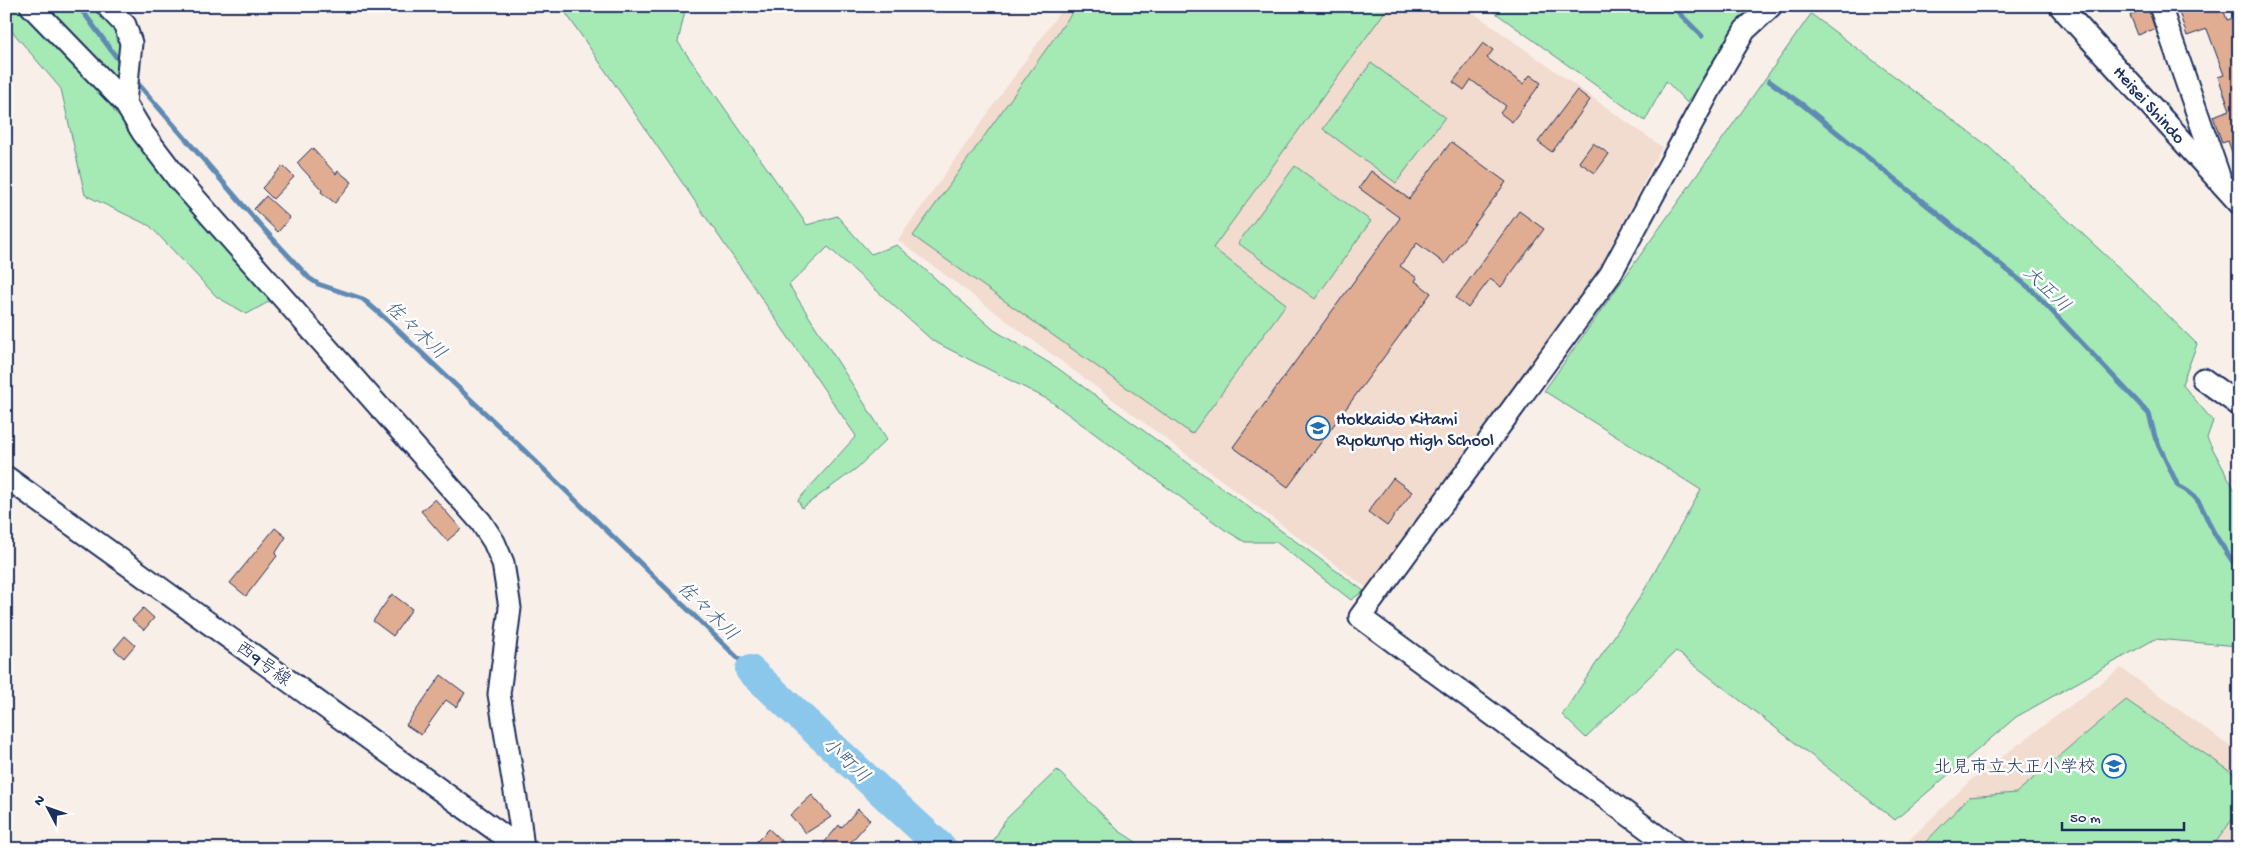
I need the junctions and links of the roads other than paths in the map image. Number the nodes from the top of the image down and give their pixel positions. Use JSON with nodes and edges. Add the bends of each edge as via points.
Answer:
{"nodes":[{"id":1,"x":31,"y":6,"type":"edge"},
{"id":2,"x":107,"y":6,"type":"edge"},
{"id":3,"x":1771,"y":6,"type":"edge"},
{"id":4,"x":2060,"y":6,"type":"edge"},
{"id":5,"x":2160,"y":6,"type":"edge"},
{"id":6,"x":125,"y":103,"type":"junction"},
{"id":7,"x":2222,"y":184,"type":"junction"},
{"id":8,"x":2239,"y":203,"type":"edge"},
{"id":9,"x":2203,"y":379,"type":"dead end"},
{"id":10,"x":2239,"y":405,"type":"edge"},
{"id":11,"x":6,"y":477,"type":"edge"},
{"id":12,"x":1668,"y":847,"type":"edge"},
{"id":13,"x":522,"y":849,"type":"edge"}],
"edges":[{"from":1,"to":6,"type":"street"},
{"from":2,"to":6,"type":"street","via":[[125,26],[131,43]]},
{"from":3,"to":12,"type":"street","via":[[1745,30],[1610,276],[1360,617]]},
{"from":4,"to":7,"type":"street","name":"Heisei Shindo"},
{"from":5,"to":7,"type":"street"},
{"from":6,"to":13,"type":"street","via":[[178,179],[475,514],[494,542],[502,563],[510,608],[499,694]]},
{"from":7,"to":8,"type":"street","name":"Heisei Shindo"},
{"from":9,"to":10,"type":"street"},
{"from":11,"to":13,"type":"street","name":"西9号線"}]}
